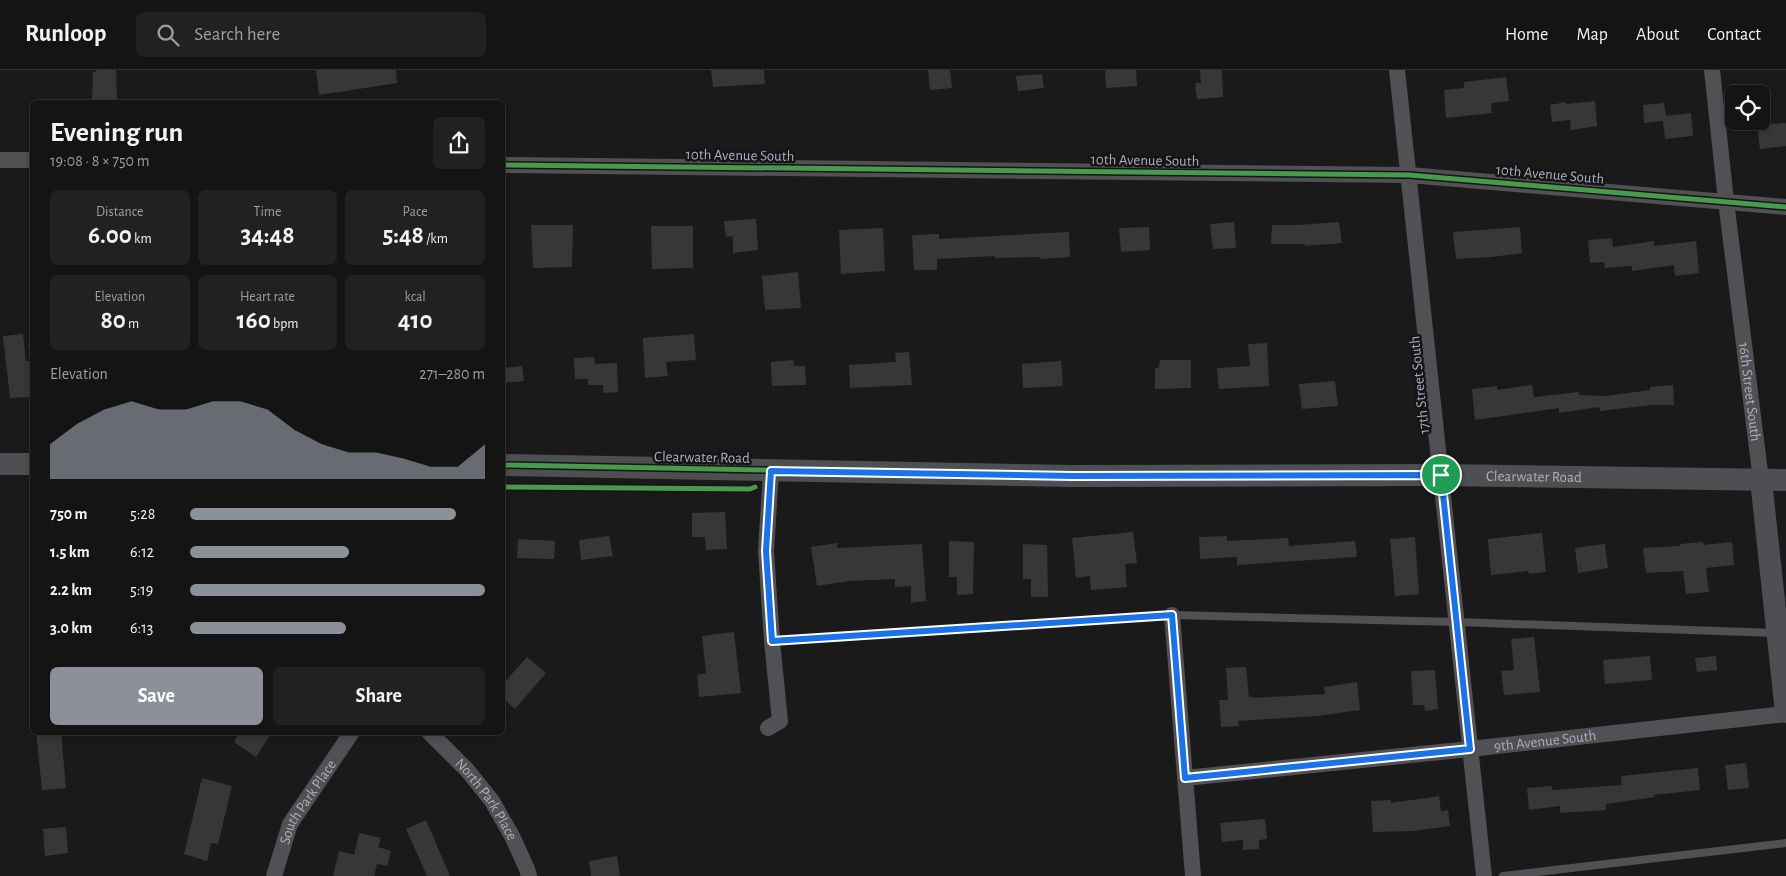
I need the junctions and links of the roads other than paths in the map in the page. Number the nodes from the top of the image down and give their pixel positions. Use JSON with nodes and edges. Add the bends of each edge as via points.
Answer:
{"nodes":[{"id":1,"x":1397,"y":70,"type":"edge"},
{"id":2,"x":1712,"y":70,"type":"edge"},
{"id":3,"x":0,"y":160,"type":"edge"},
{"id":4,"x":30,"y":160,"type":"edge"},
{"id":5,"x":505,"y":165,"type":"edge"},
{"id":6,"x":1409,"y":175,"type":"junction"},
{"id":7,"x":1726,"y":201,"type":"junction"},
{"id":8,"x":1786,"y":207,"type":"edge"},
{"id":9,"x":0,"y":464,"type":"edge"},
{"id":10,"x":30,"y":464,"type":"edge"},
{"id":11,"x":505,"y":465,"type":"edge"},
{"id":12,"x":771,"y":471,"type":"junction"},
{"id":13,"x":1441,"y":475,"type":"junction"},
{"id":14,"x":1761,"y":480,"type":"junction"},
{"id":15,"x":1786,"y":480,"type":"edge"},
{"id":16,"x":1172,"y":615,"type":"junction"},
{"id":17,"x":1456,"y":622,"type":"junction"},
{"id":18,"x":1778,"y":633,"type":"junction"},
{"id":19,"x":772,"y":641,"type":"junction"},
{"id":20,"x":1786,"y":713,"type":"edge"},
{"id":21,"x":768,"y":728,"type":"dead end"},
{"id":22,"x":350,"y":735,"type":"edge"},
{"id":23,"x":432,"y":735,"type":"edge"},
{"id":24,"x":1470,"y":749,"type":"junction"},
{"id":25,"x":1185,"y":778,"type":"junction"},
{"id":26,"x":1786,"y":843,"type":"edge"},
{"id":27,"x":274,"y":876,"type":"edge"},
{"id":28,"x":529,"y":876,"type":"edge"},
{"id":29,"x":1193,"y":876,"type":"edge"},
{"id":30,"x":1484,"y":876,"type":"edge"},
{"id":31,"x":1503,"y":876,"type":"edge"}],
"edges":[{"from":1,"to":6,"type":"street","name":"17th Street South"},
{"from":2,"to":7,"type":"street","name":"16th Street South"},
{"from":3,"to":4,"type":"street"},
{"from":5,"to":6,"type":"street","name":"10th Avenue South"},
{"from":6,"to":7,"type":"street","name":"10th Avenue South"},
{"from":6,"to":13,"type":"street","name":"17th Street South"},
{"from":7,"to":8,"type":"street","name":"10th Avenue South"},
{"from":7,"to":14,"type":"street","name":"16th Street South"},
{"from":9,"to":10,"type":"street"},
{"from":11,"to":12,"type":"street","name":"Clearwater Road"},
{"from":12,"to":13,"type":"street","name":"Clearwater Road","via":[[1073,476]]},
{"from":12,"to":19,"type":"street","via":[[766,551]]},
{"from":13,"to":14,"type":"street","name":"Clearwater Road"},
{"from":13,"to":17,"type":"street","name":"17th Street South"},
{"from":14,"to":15,"type":"street","name":"Clearwater Road"},
{"from":14,"to":18,"type":"street","name":"16th Street South"},
{"from":16,"to":17,"type":"lane"},
{"from":16,"to":19,"type":"lane"},
{"from":16,"to":25,"type":"street"},
{"from":17,"to":18,"type":"lane"},
{"from":17,"to":24,"type":"street","name":"17th Street South"},
{"from":18,"to":20,"type":"street","name":"16th Street South"},
{"from":19,"to":21,"type":"street","via":[[780,721]]},
{"from":20,"to":24,"type":"street","name":"9th Avenue South"},
{"from":22,"to":27,"type":"street","name":"South Park Place","via":[[290,824]]},
{"from":23,"to":28,"type":"street","name":"North Park Place","via":[[492,801]]},
{"from":24,"to":25,"type":"street","name":"9th Avenue South"},
{"from":24,"to":30,"type":"street","name":"17th Street South"},
{"from":25,"to":29,"type":"street"},
{"from":26,"to":31,"type":"lane"}]}
